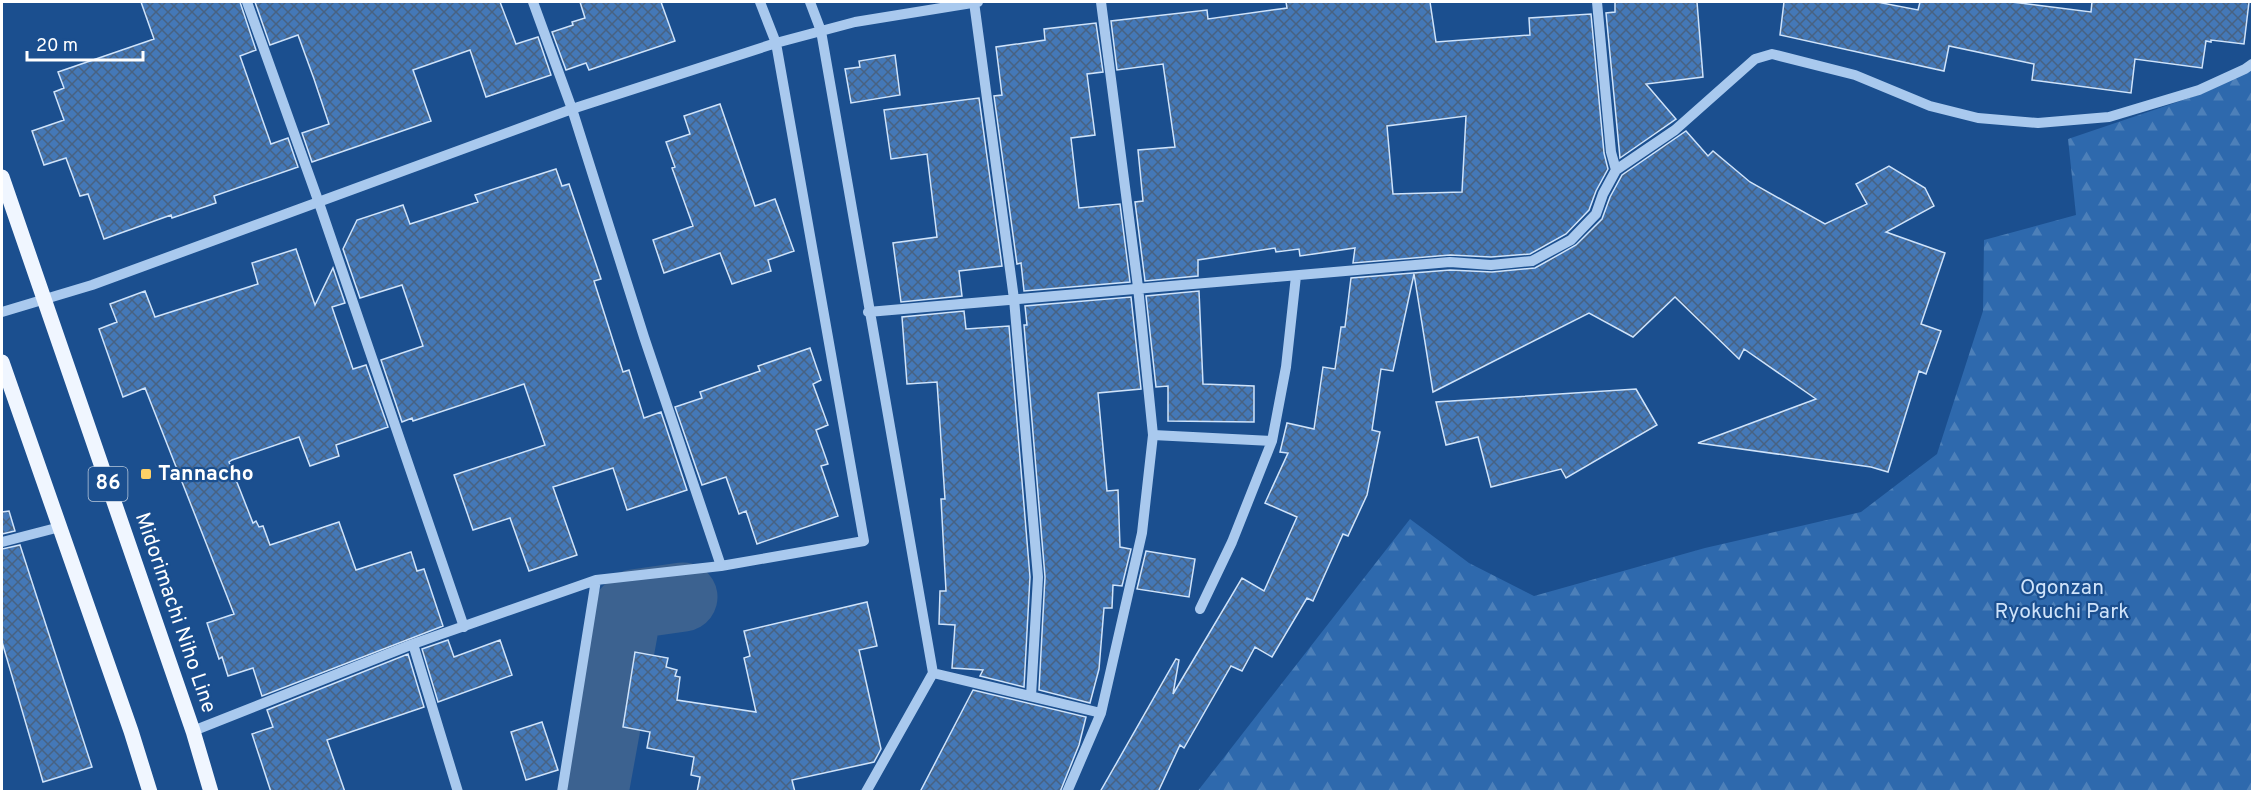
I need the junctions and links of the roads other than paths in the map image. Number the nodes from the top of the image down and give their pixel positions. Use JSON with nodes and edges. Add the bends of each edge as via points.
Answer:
{"nodes":[{"id":1,"x":247,"y":2,"type":"edge"},
{"id":2,"x":533,"y":2,"type":"edge"},
{"id":3,"x":760,"y":2,"type":"edge"},
{"id":4,"x":810,"y":2,"type":"edge"},
{"id":5,"x":975,"y":2,"type":"edge"},
{"id":6,"x":1101,"y":2,"type":"edge"},
{"id":7,"x":1598,"y":2,"type":"edge"},
{"id":8,"x":821,"y":31,"type":"junction"},
{"id":9,"x":776,"y":43,"type":"junction"},
{"id":10,"x":2253,"y":64,"type":"edge"},
{"id":11,"x":572,"y":109,"type":"junction"},
{"id":12,"x":1617,"y":170,"type":"junction"},
{"id":13,"x":2,"y":177,"type":"edge"},
{"id":14,"x":319,"y":203,"type":"junction"},
{"id":15,"x":1296,"y":276,"type":"junction"},
{"id":16,"x":1138,"y":287,"type":"junction"},
{"id":17,"x":1014,"y":298,"type":"junction"},
{"id":18,"x":44,"y":299,"type":"junction"},
{"id":19,"x":2,"y":312,"type":"edge"},
{"id":20,"x":868,"y":312,"type":"junction"},
{"id":21,"x":2,"y":362,"type":"edge"},
{"id":22,"x":1153,"y":435,"type":"junction"},
{"id":23,"x":1272,"y":441,"type":"junction"},
{"id":24,"x":60,"y":527,"type":"junction"},
{"id":25,"x":2,"y":542,"type":"edge"},
{"id":26,"x":721,"y":566,"type":"junction"},
{"id":27,"x":596,"y":580,"type":"junction"},
{"id":28,"x":1200,"y":609,"type":"dead end"},
{"id":29,"x":464,"y":627,"type":"junction"},
{"id":30,"x":414,"y":644,"type":"junction"},
{"id":31,"x":933,"y":673,"type":"junction"},
{"id":32,"x":1031,"y":696,"type":"junction"},
{"id":33,"x":1101,"y":713,"type":"junction"},
{"id":34,"x":193,"y":731,"type":"junction"},
{"id":35,"x":150,"y":792,"type":"edge"},
{"id":36,"x":211,"y":792,"type":"edge"},
{"id":37,"x":458,"y":792,"type":"edge"},
{"id":38,"x":562,"y":792,"type":"edge"},
{"id":39,"x":866,"y":792,"type":"edge"},
{"id":40,"x":1067,"y":792,"type":"edge"}],
"edges":[{"from":1,"to":14,"type":"street"},
{"from":2,"to":11,"type":"street"},
{"from":3,"to":9,"type":"street"},
{"from":4,"to":8,"type":"street"},
{"from":5,"to":8,"type":"street"},
{"from":5,"to":17,"type":"street"},
{"from":6,"to":16,"type":"street"},
{"from":7,"to":12,"type":"street","via":[[1611,152]]},
{"from":8,"to":9,"type":"street"},
{"from":8,"to":20,"type":"street"},
{"from":9,"to":11,"type":"street"},
{"from":9,"to":26,"type":"street","via":[[864,541]]},
{"from":10,"to":12,"type":"street","via":[[2199,90],[2109,117],[2038,123],[1978,118],[1930,106],[1855,75],[1772,54],[1755,59],[1675,130]]},
{"from":11,"to":14,"type":"street"},
{"from":11,"to":26,"type":"street"},
{"from":12,"to":15,"type":"street","via":[[1596,214],[1571,240],[1532,261],[1491,265],[1450,262]]},
{"from":13,"to":18,"type":"main road","name":"Midorimachi Niho Line","number":"86"},
{"from":14,"to":18,"type":"street"},
{"from":14,"to":29,"type":"street"},
{"from":15,"to":16,"type":"street"},
{"from":15,"to":23,"type":"street","via":[[1286,367]]},
{"from":16,"to":17,"type":"street"},
{"from":16,"to":22,"type":"street"},
{"from":17,"to":20,"type":"street"},
{"from":17,"to":32,"type":"street","via":[[1038,577]]},
{"from":18,"to":19,"type":"street"},
{"from":18,"to":34,"type":"main road","name":"Midorimachi Niho Line","number":"86"},
{"from":20,"to":31,"type":"street"},
{"from":21,"to":24,"type":"main road"},
{"from":22,"to":23,"type":"street"},
{"from":22,"to":33,"type":"street","via":[[1142,533]]},
{"from":23,"to":28,"type":"street","via":[[1232,542]]},
{"from":24,"to":25,"type":"street"},
{"from":24,"to":35,"type":"main road"},
{"from":26,"to":27,"type":"street"},
{"from":27,"to":29,"type":"street"},
{"from":27,"to":38,"type":"street"},
{"from":29,"to":30,"type":"street"},
{"from":30,"to":34,"type":"street"},
{"from":30,"to":37,"type":"street"},
{"from":31,"to":32,"type":"street"},
{"from":31,"to":39,"type":"street"},
{"from":32,"to":33,"type":"street"},
{"from":33,"to":40,"type":"street"},
{"from":34,"to":36,"type":"main road","name":"Midorimachi Niho Line","number":"86"}]}
